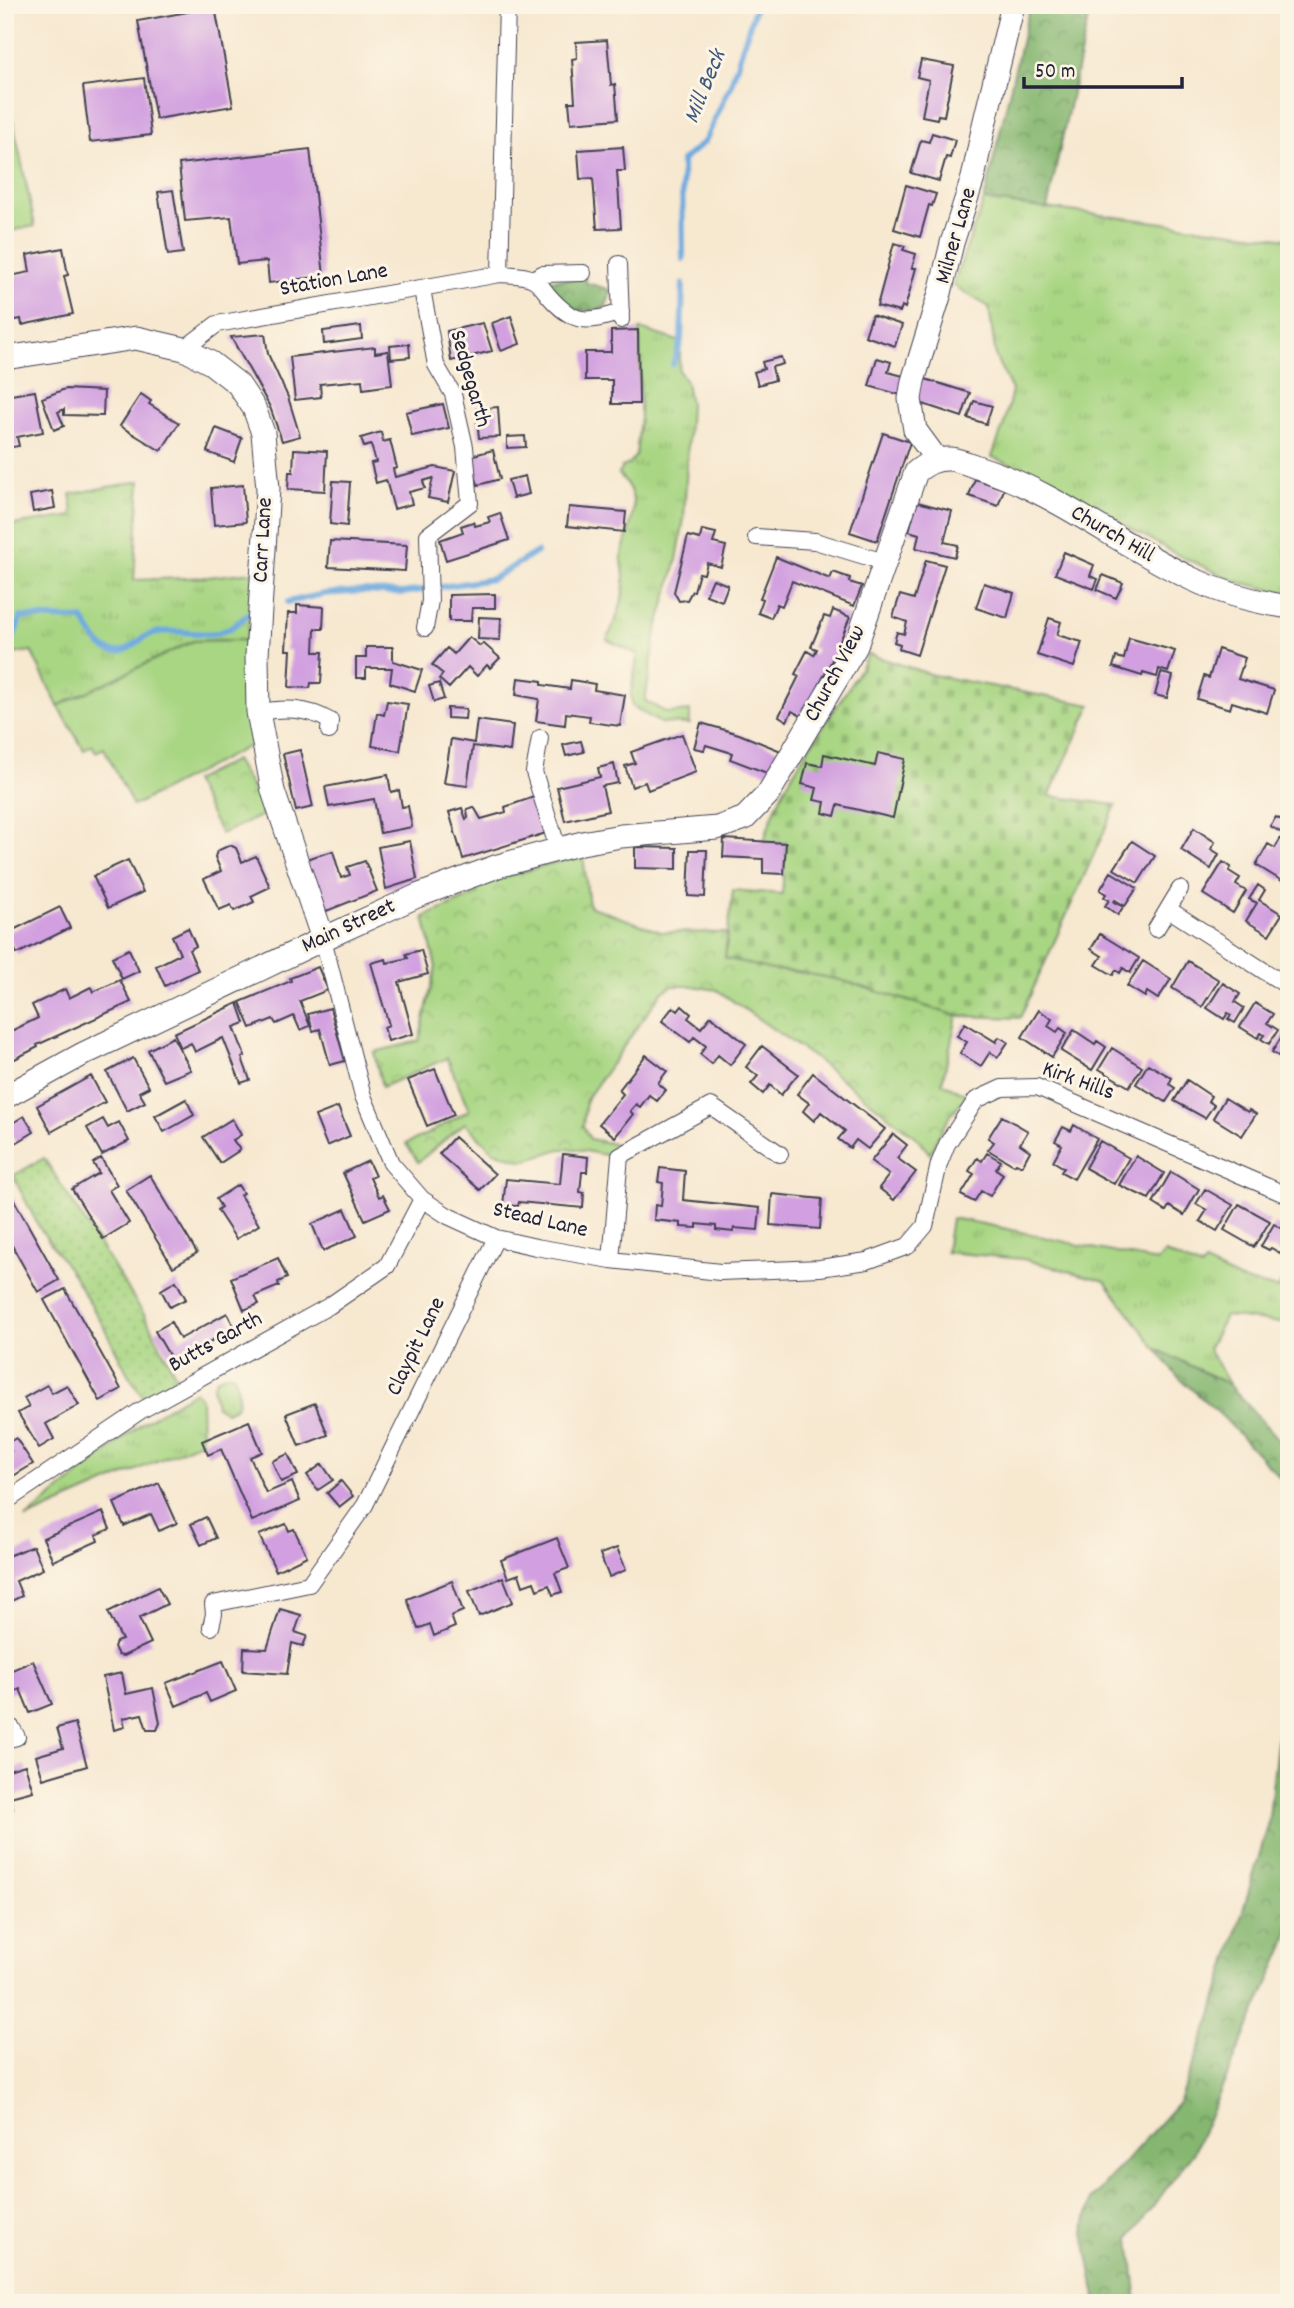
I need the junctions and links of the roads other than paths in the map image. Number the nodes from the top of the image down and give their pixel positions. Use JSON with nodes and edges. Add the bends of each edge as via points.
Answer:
{"nodes":[{"id":1,"x":507,"y":5,"type":"edge"},
{"id":2,"x":1013,"y":5,"type":"edge"},
{"id":3,"x":619,"y":264,"type":"dead end"},
{"id":4,"x":583,"y":273,"type":"dead end"},
{"id":5,"x":500,"y":274,"type":"junction"},
{"id":6,"x":534,"y":279,"type":"junction"},
{"id":7,"x":422,"y":289,"type":"junction"},
{"id":8,"x":184,"y":349,"type":"junction"},
{"id":9,"x":5,"y":358,"type":"edge"},
{"id":10,"x":937,"y":460,"type":"junction"},
{"id":11,"x":756,"y":537,"type":"dead end"},
{"id":12,"x":884,"y":562,"type":"junction"},
{"id":13,"x":1289,"y":607,"type":"edge"},
{"id":14,"x":425,"y":628,"type":"dead end"},
{"id":15,"x":258,"y":712,"type":"junction"},
{"id":16,"x":329,"y":731,"type":"dead end"},
{"id":17,"x":540,"y":738,"type":"dead end"},
{"id":18,"x":717,"y":828,"type":"joint"},
{"id":19,"x":558,"y":849,"type":"junction"},
{"id":20,"x":1180,"y":890,"type":"dead end"},
{"id":21,"x":1168,"y":909,"type":"junction"},
{"id":22,"x":1156,"y":929,"type":"dead end"},
{"id":23,"x":323,"y":939,"type":"junction"},
{"id":24,"x":1289,"y":986,"type":"edge"},
{"id":25,"x":5,"y":1097,"type":"edge"},
{"id":26,"x":780,"y":1154,"type":"dead end"},
{"id":27,"x":1289,"y":1196,"type":"edge"},
{"id":28,"x":422,"y":1199,"type":"junction"},
{"id":29,"x":925,"y":1226,"type":"joint"},
{"id":30,"x":496,"y":1238,"type":"junction"},
{"id":31,"x":611,"y":1260,"type":"junction"},
{"id":32,"x":5,"y":1502,"type":"edge"},
{"id":33,"x":211,"y":1627,"type":"dead end"}],
"edges":[{"from":1,"to":5,"type":"street"},
{"from":2,"to":10,"type":"street","name":"Milner Lane","via":[[973,178],[913,381],[910,399],[915,430]]},
{"from":3,"to":6,"type":"street","via":[[621,316],[583,321],[560,309]]},
{"from":4,"to":6,"type":"street","name":"Station Lane","via":[[542,274]]},
{"from":5,"to":6,"type":"street","name":"Station Lane"},
{"from":5,"to":7,"type":"street","name":"Station Lane"},
{"from":7,"to":8,"type":"street","name":"Station Lane","via":[[217,324]]},
{"from":7,"to":14,"type":"street","name":"Sedgegarth","via":[[436,365],[453,394],[465,447],[470,503],[428,535],[430,601]]},
{"from":8,"to":9,"type":"street","name":"Carr Lane","via":[[136,338]]},
{"from":8,"to":15,"type":"street","name":"Carr Lane","via":[[238,384],[263,433],[268,489],[257,655]]},
{"from":10,"to":12,"type":"street","name":"Church View","via":[[916,472]]},
{"from":10,"to":13,"type":"street","name":"Church Hill","via":[[998,473],[1033,489],[1194,580]]},
{"from":11,"to":12,"type":"street","via":[[815,541]]},
{"from":12,"to":18,"type":"street","name":"Church View","via":[[856,646],[768,794],[745,818]]},
{"from":15,"to":16,"type":"street","via":[[286,708],[316,713],[330,721]]},
{"from":15,"to":23,"type":"street","name":"Carr Lane","via":[[273,791]]},
{"from":17,"to":19,"type":"street","via":[[534,772]]},
{"from":18,"to":19,"type":"street","name":"Main Street","via":[[621,836]]},
{"from":19,"to":23,"type":"street","name":"Main Street","via":[[417,896]]},
{"from":20,"to":21,"type":"street"},
{"from":21,"to":22,"type":"street"},
{"from":21,"to":24,"type":"street"},
{"from":23,"to":25,"type":"street","name":"Main Street","via":[[83,1054]]},
{"from":23,"to":28,"type":"street","name":"Stead Lane","via":[[363,1096],[391,1163]]},
{"from":26,"to":31,"type":"street","via":[[712,1106],[620,1156]]},
{"from":27,"to":29,"type":"street","name":"Kirk Hills","via":[[1037,1087],[1002,1088],[976,1100],[947,1144]]},
{"from":28,"to":30,"type":"street","name":"Stead Lane"},
{"from":28,"to":32,"type":"street","name":"Butts Garth","via":[[387,1266],[329,1306],[140,1411]]},
{"from":29,"to":31,"type":"street","name":"Stead Lane","via":[[908,1247],[867,1261],[820,1268],[720,1272]]},
{"from":30,"to":31,"type":"street","name":"Stead Lane"},
{"from":30,"to":33,"type":"street","name":"Claypit Lane","via":[[365,1505],[309,1584],[214,1604]]}]}
